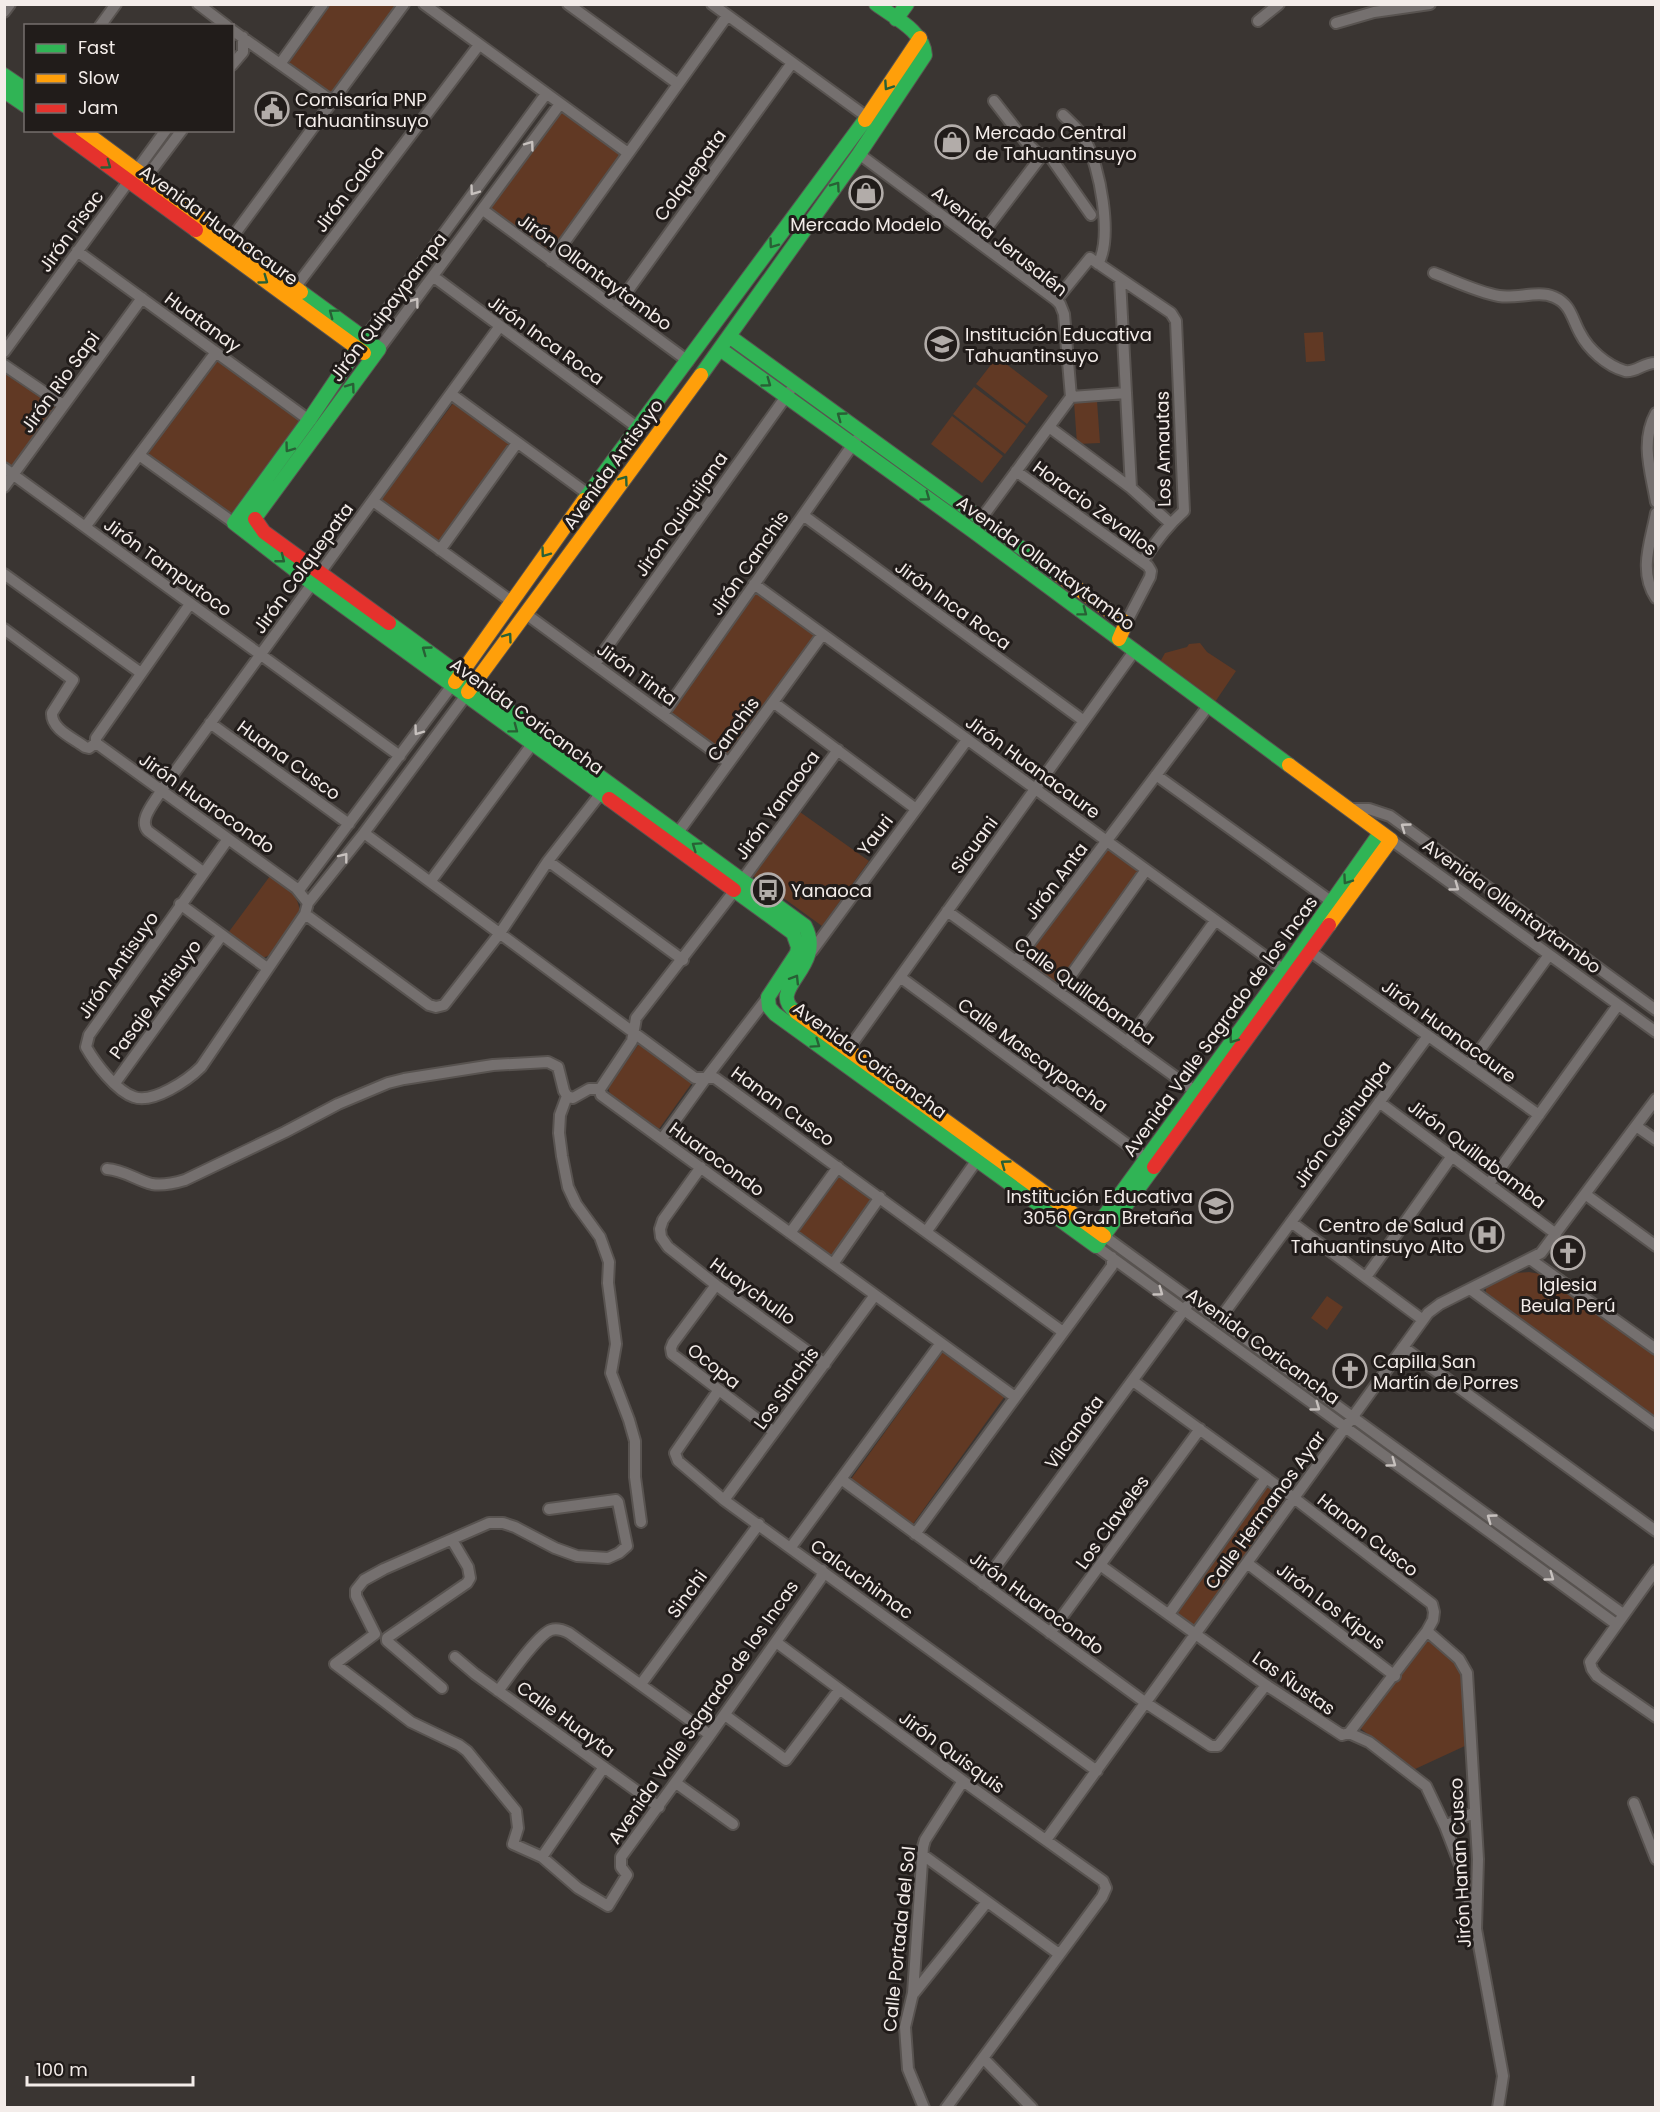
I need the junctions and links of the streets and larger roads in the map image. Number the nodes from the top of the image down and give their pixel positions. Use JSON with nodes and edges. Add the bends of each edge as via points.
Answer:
{"nodes":[{"id":1,"x":10,"y":4,"type":"edge"},
{"id":2,"x":116,"y":4,"type":"edge"},
{"id":3,"x":198,"y":4,"type":"edge"},
{"id":4,"x":219,"y":4,"type":"edge"},
{"id":5,"x":323,"y":4,"type":"edge"},
{"id":6,"x":405,"y":4,"type":"edge"},
{"id":7,"x":424,"y":4,"type":"edge"},
{"id":8,"x":568,"y":4,"type":"edge"},
{"id":9,"x":712,"y":4,"type":"edge"},
{"id":10,"x":876,"y":4,"type":"edge"},
{"id":11,"x":907,"y":4,"type":"edge"},
{"id":12,"x":1279,"y":4,"type":"edge"},
{"id":13,"x":1430,"y":4,"type":"edge"},
{"id":14,"x":4,"y":12,"type":"edge"},
{"id":15,"x":212,"y":14,"type":"junction"},
{"id":16,"x":728,"y":16,"type":"junction"},
{"id":17,"x":896,"y":19,"type":"junction"},
{"id":18,"x":1258,"y":21,"type":"dead end"},
{"id":19,"x":1336,"y":23,"type":"dead end"},
{"id":20,"x":101,"y":24,"type":"edge"},
{"id":21,"x":225,"y":24,"type":"edge"},
{"id":22,"x":234,"y":31,"type":"edge"},
{"id":23,"x":920,"y":38,"type":"junction"},
{"id":24,"x":479,"y":45,"type":"junction"},
{"id":25,"x":234,"y":63,"type":"edge"},
{"id":26,"x":792,"y":63,"type":"junction"},
{"id":27,"x":279,"y":64,"type":"junction"},
{"id":28,"x":4,"y":75,"type":"edge"},
{"id":29,"x":678,"y":84,"type":"junction"},
{"id":30,"x":24,"y":89,"type":"edge"},
{"id":31,"x":4,"y":91,"type":"edge"},
{"id":32,"x":546,"y":94,"type":"junction"},
{"id":33,"x":994,"y":100,"type":"dead end"},
{"id":34,"x":332,"y":101,"type":"junction"},
{"id":35,"x":560,"y":104,"type":"junction"},
{"id":36,"x":24,"y":105,"type":"edge"},
{"id":37,"x":1063,"y":115,"type":"dead end"},
{"id":38,"x":867,"y":117,"type":"junction"},
{"id":39,"x":62,"y":132,"type":"edge"},
{"id":40,"x":84,"y":132,"type":"edge"},
{"id":41,"x":165,"y":132,"type":"edge"},
{"id":42,"x":180,"y":132,"type":"edge"},
{"id":43,"x":628,"y":153,"type":"junction"},
{"id":44,"x":859,"y":154,"type":"junction"},
{"id":45,"x":1044,"y":155,"type":"junction"},
{"id":46,"x":137,"y":179,"type":"junction"},
{"id":47,"x":483,"y":210,"type":"junction"},
{"id":48,"x":1091,"y":215,"type":"dead end"},
{"id":49,"x":231,"y":239,"type":"junction"},
{"id":50,"x":977,"y":241,"type":"junction"},
{"id":51,"x":77,"y":251,"type":"junction"},
{"id":52,"x":552,"y":261,"type":"junction"},
{"id":53,"x":1094,"y":261,"type":"junction"},
{"id":54,"x":1434,"y":273,"type":"dead end"},
{"id":55,"x":434,"y":277,"type":"junction"},
{"id":56,"x":1120,"y":279,"type":"junction"},
{"id":57,"x":292,"y":292,"type":"junction"},
{"id":58,"x":142,"y":298,"type":"junction"},
{"id":59,"x":1056,"y":300,"type":"junction"},
{"id":60,"x":616,"y":307,"type":"junction"},
{"id":61,"x":500,"y":326,"type":"junction"},
{"id":62,"x":729,"y":336,"type":"junction"},
{"id":63,"x":361,"y":343,"type":"junction"},
{"id":64,"x":720,"y":349,"type":"junction"},
{"id":65,"x":4,"y":352,"type":"edge"},
{"id":66,"x":216,"y":352,"type":"junction"},
{"id":67,"x":375,"y":354,"type":"junction"},
{"id":68,"x":688,"y":361,"type":"junction"},
{"id":69,"x":1656,"y":363,"type":"edge"},
{"id":70,"x":4,"y":365,"type":"edge"},
{"id":71,"x":795,"y":383,"type":"junction"},
{"id":72,"x":1126,"y":393,"type":"junction"},
{"id":73,"x":451,"y":394,"type":"junction"},
{"id":74,"x":785,"y":397,"type":"junction"},
{"id":75,"x":1071,"y":397,"type":"junction"},
{"id":76,"x":63,"y":405,"type":"junction"},
{"id":77,"x":1656,"y":413,"type":"edge"},
{"id":78,"x":309,"y":420,"type":"junction"},
{"id":79,"x":1048,"y":427,"type":"junction"},
{"id":80,"x":638,"y":428,"type":"junction"},
{"id":81,"x":862,"y":432,"type":"junction"},
{"id":82,"x":517,"y":442,"type":"junction"},
{"id":83,"x":853,"y":445,"type":"junction"},
{"id":84,"x":139,"y":455,"type":"junction"},
{"id":85,"x":1016,"y":471,"type":"junction"},
{"id":86,"x":9,"y":472,"type":"edge"},
{"id":87,"x":4,"y":487,"type":"edge"},
{"id":88,"x":1131,"y":488,"type":"junction"},
{"id":89,"x":588,"y":495,"type":"junction"},
{"id":90,"x":373,"y":501,"type":"junction"},
{"id":91,"x":1656,"y":502,"type":"edge"},
{"id":92,"x":1656,"y":513,"type":"edge"},
{"id":93,"x":803,"y":515,"type":"junction"},
{"id":94,"x":982,"y":518,"type":"junction"},
{"id":95,"x":255,"y":519,"type":"junction"},
{"id":96,"x":1170,"y":523,"type":"junction"},
{"id":97,"x":85,"y":527,"type":"junction"},
{"id":98,"x":240,"y":527,"type":"junction"},
{"id":99,"x":973,"y":531,"type":"junction"},
{"id":100,"x":440,"y":550,"type":"junction"},
{"id":101,"x":1143,"y":561,"type":"junction"},
{"id":102,"x":4,"y":574,"type":"edge"},
{"id":103,"x":316,"y":578,"type":"junction"},
{"id":104,"x":754,"y":584,"type":"junction"},
{"id":105,"x":1656,"y":598,"type":"edge"},
{"id":106,"x":511,"y":601,"type":"junction"},
{"id":107,"x":190,"y":604,"type":"junction"},
{"id":108,"x":526,"y":614,"type":"junction"},
{"id":109,"x":1126,"y":623,"type":"junction"},
{"id":110,"x":4,"y":629,"type":"edge"},
{"id":111,"x":822,"y":634,"type":"junction"},
{"id":112,"x":1119,"y":639,"type":"junction"},
{"id":113,"x":1135,"y":651,"type":"junction"},
{"id":114,"x":260,"y":655,"type":"junction"},
{"id":115,"x":595,"y":664,"type":"junction"},
{"id":116,"x":141,"y":673,"type":"junction"},
{"id":117,"x":456,"y":679,"type":"junction"},
{"id":118,"x":470,"y":689,"type":"junction"},
{"id":119,"x":773,"y":702,"type":"junction"},
{"id":120,"x":1209,"y":705,"type":"junction"},
{"id":121,"x":663,"y":714,"type":"junction"},
{"id":122,"x":1084,"y":721,"type":"junction"},
{"id":123,"x":210,"y":723,"type":"junction"},
{"id":124,"x":967,"y":740,"type":"junction"},
{"id":125,"x":96,"y":743,"type":"junction"},
{"id":126,"x":532,"y":743,"type":"junction"},
{"id":127,"x":838,"y":750,"type":"junction"},
{"id":128,"x":400,"y":756,"type":"junction"},
{"id":129,"x":728,"y":762,"type":"junction"},
{"id":130,"x":1156,"y":775,"type":"junction"},
{"id":131,"x":1035,"y":788,"type":"junction"},
{"id":132,"x":161,"y":792,"type":"junction"},
{"id":133,"x":601,"y":793,"type":"junction"},
{"id":134,"x":916,"y":809,"type":"junction"},
{"id":135,"x":1348,"y":809,"type":"junction"},
{"id":136,"x":349,"y":824,"type":"junction"},
{"id":137,"x":364,"y":833,"type":"junction"},
{"id":138,"x":1385,"y":837,"type":"junction"},
{"id":139,"x":674,"y":838,"type":"junction"},
{"id":140,"x":228,"y":839,"type":"junction"},
{"id":141,"x":1107,"y":841,"type":"junction"},
{"id":142,"x":548,"y":861,"type":"junction"},
{"id":143,"x":1146,"y":870,"type":"junction"},
{"id":144,"x":203,"y":872,"type":"junction"},
{"id":145,"x":430,"y":882,"type":"junction"},
{"id":146,"x":739,"y":884,"type":"junction"},
{"id":147,"x":299,"y":890,"type":"junction"},
{"id":148,"x":1332,"y":902,"type":"junction"},
{"id":149,"x":180,"y":904,"type":"junction"},
{"id":150,"x":307,"y":908,"type":"junction"},
{"id":151,"x":947,"y":911,"type":"junction"},
{"id":152,"x":1215,"y":921,"type":"junction"},
{"id":153,"x":500,"y":933,"type":"junction"},
{"id":154,"x":222,"y":935,"type":"junction"},
{"id":155,"x":812,"y":951,"type":"junction"},
{"id":156,"x":1311,"y":952,"type":"junction"},
{"id":157,"x":1549,"y":955,"type":"junction"},
{"id":158,"x":683,"y":960,"type":"junction"},
{"id":159,"x":1016,"y":961,"type":"junction"},
{"id":160,"x":267,"y":968,"type":"junction"},
{"id":161,"x":1288,"y":973,"type":"junction"},
{"id":162,"x":900,"y":977,"type":"junction"},
{"id":163,"x":1059,"y":992,"type":"junction"},
{"id":164,"x":768,"y":997,"type":"junction"},
{"id":165,"x":1618,"y":1005,"type":"junction"},
{"id":166,"x":1656,"y":1010,"type":"edge"},
{"id":167,"x":634,"y":1031,"type":"junction"},
{"id":168,"x":1656,"y":1032,"type":"edge"},
{"id":169,"x":1428,"y":1036,"type":"junction"},
{"id":170,"x":1127,"y":1042,"type":"junction"},
{"id":171,"x":844,"y":1055,"type":"junction"},
{"id":172,"x":1469,"y":1065,"type":"junction"},
{"id":173,"x":705,"y":1078,"type":"junction"},
{"id":174,"x":115,"y":1083,"type":"junction"},
{"id":175,"x":600,"y":1089,"type":"junction"},
{"id":176,"x":1200,"y":1094,"type":"junction"},
{"id":177,"x":567,"y":1096,"type":"junction"},
{"id":178,"x":1656,"y":1099,"type":"edge"},
{"id":179,"x":1379,"y":1102,"type":"junction"},
{"id":180,"x":1539,"y":1115,"type":"junction"},
{"id":181,"x":1636,"y":1126,"type":"junction"},
{"id":182,"x":662,"y":1139,"type":"junction"},
{"id":183,"x":1656,"y":1140,"type":"edge"},
{"id":184,"x":1452,"y":1156,"type":"junction"},
{"id":185,"x":1147,"y":1159,"type":"junction"},
{"id":186,"x":977,"y":1160,"type":"junction"},
{"id":187,"x":701,"y":1167,"type":"junction"},
{"id":188,"x":838,"y":1167,"type":"junction"},
{"id":189,"x":107,"y":1169,"type":"dead end"},
{"id":190,"x":1489,"y":1184,"type":"junction"},
{"id":191,"x":1585,"y":1194,"type":"junction"},
{"id":192,"x":880,"y":1197,"type":"junction"},
{"id":193,"x":1291,"y":1222,"type":"junction"},
{"id":194,"x":926,"y":1232,"type":"junction"},
{"id":195,"x":790,"y":1233,"type":"junction"},
{"id":196,"x":1556,"y":1234,"type":"junction"},
{"id":197,"x":1096,"y":1238,"type":"junction"},
{"id":198,"x":1656,"y":1246,"type":"edge"},
{"id":199,"x":1112,"y":1257,"type":"junction"},
{"id":200,"x":1530,"y":1259,"type":"junction"},
{"id":201,"x":833,"y":1264,"type":"junction"},
{"id":202,"x":1366,"y":1277,"type":"junction"},
{"id":203,"x":717,"y":1285,"type":"junction"},
{"id":204,"x":1470,"y":1289,"type":"junction"},
{"id":205,"x":875,"y":1295,"type":"junction"},
{"id":206,"x":1192,"y":1300,"type":"junction"},
{"id":207,"x":1184,"y":1310,"type":"junction"},
{"id":208,"x":1219,"y":1320,"type":"junction"},
{"id":209,"x":1423,"y":1320,"type":"junction"},
{"id":210,"x":1063,"y":1332,"type":"junction"},
{"id":211,"x":941,"y":1343,"type":"junction"},
{"id":212,"x":1403,"y":1347,"type":"junction"},
{"id":213,"x":1656,"y":1349,"type":"edge"},
{"id":214,"x":825,"y":1364,"type":"junction"},
{"id":215,"x":1133,"y":1380,"type":"junction"},
{"id":216,"x":718,"y":1391,"type":"junction"},
{"id":217,"x":1015,"y":1397,"type":"junction"},
{"id":218,"x":1353,"y":1417,"type":"junction"},
{"id":219,"x":1656,"y":1425,"type":"edge"},
{"id":220,"x":1344,"y":1428,"type":"junction"},
{"id":221,"x":1200,"y":1429,"type":"junction"},
{"id":222,"x":774,"y":1432,"type":"junction"},
{"id":223,"x":1266,"y":1478,"type":"junction"},
{"id":224,"x":840,"y":1479,"type":"junction"},
{"id":225,"x":1294,"y":1498,"type":"junction"},
{"id":226,"x":724,"y":1500,"type":"junction"},
{"id":227,"x":549,"y":1509,"type":"dead end"},
{"id":228,"x":641,"y":1522,"type":"dead end"},
{"id":229,"x":759,"y":1524,"type":"junction"},
{"id":230,"x":1656,"y":1532,"type":"edge"},
{"id":231,"x":915,"y":1534,"type":"junction"},
{"id":232,"x":452,"y":1540,"type":"junction"},
{"id":233,"x":791,"y":1547,"type":"junction"},
{"id":234,"x":1247,"y":1563,"type":"junction"},
{"id":235,"x":1100,"y":1565,"type":"junction"},
{"id":236,"x":822,"y":1570,"type":"junction"},
{"id":237,"x":1656,"y":1570,"type":"edge"},
{"id":238,"x":983,"y":1584,"type":"junction"},
{"id":239,"x":1434,"y":1612,"type":"joint"},
{"id":240,"x":1169,"y":1614,"type":"junction"},
{"id":241,"x":1623,"y":1614,"type":"junction"},
{"id":242,"x":1616,"y":1624,"type":"junction"},
{"id":243,"x":1427,"y":1631,"type":"junction"},
{"id":244,"x":1050,"y":1633,"type":"junction"},
{"id":245,"x":1197,"y":1633,"type":"junction"},
{"id":246,"x":776,"y":1642,"type":"junction"},
{"id":247,"x":455,"y":1657,"type":"dead end"},
{"id":248,"x":1395,"y":1676,"type":"junction"},
{"id":249,"x":641,"y":1683,"type":"junction"},
{"id":250,"x":1266,"y":1685,"type":"junction"},
{"id":251,"x":442,"y":1688,"type":"dead end"},
{"id":252,"x":839,"y":1690,"type":"junction"},
{"id":253,"x":498,"y":1691,"type":"junction"},
{"id":254,"x":1146,"y":1703,"type":"junction"},
{"id":255,"x":725,"y":1715,"type":"junction"},
{"id":256,"x":1656,"y":1717,"type":"edge"},
{"id":257,"x":1349,"y":1733,"type":"junction"},
{"id":258,"x":710,"y":1735,"type":"junction"},
{"id":259,"x":604,"y":1767,"type":"junction"},
{"id":260,"x":1097,"y":1771,"type":"junction"},
{"id":261,"x":963,"y":1781,"type":"junction"},
{"id":262,"x":676,"y":1783,"type":"junction"},
{"id":263,"x":1634,"y":1803,"type":"dead end"},
{"id":264,"x":659,"y":1807,"type":"junction"},
{"id":265,"x":1475,"y":1812,"type":"junction"},
{"id":266,"x":733,"y":1824,"type":"dead end"},
{"id":267,"x":1445,"y":1826,"type":"junction"},
{"id":268,"x":1046,"y":1840,"type":"junction"},
{"id":269,"x":923,"y":1855,"type":"junction"},
{"id":270,"x":542,"y":1857,"type":"junction"},
{"id":271,"x":1478,"y":1859,"type":"junction"},
{"id":272,"x":1656,"y":1859,"type":"edge"},
{"id":273,"x":1460,"y":1865,"type":"junction"},
{"id":274,"x":987,"y":1902,"type":"junction"},
{"id":275,"x":1476,"y":1929,"type":"junction"},
{"id":276,"x":1059,"y":1954,"type":"junction"},
{"id":277,"x":914,"y":1993,"type":"junction"},
{"id":278,"x":983,"y":2058,"type":"junction"},
{"id":279,"x":924,"y":2108,"type":"edge"},
{"id":280,"x":945,"y":2108,"type":"edge"},
{"id":281,"x":1032,"y":2108,"type":"edge"},
{"id":282,"x":1498,"y":2108,"type":"edge"}],
"edges":[{"from":1,"to":14,"type":"street"},
{"from":2,"to":20,"type":"street"},
{"from":3,"to":15,"type":"street"},
{"from":4,"to":15,"type":"street"},
{"from":5,"to":27,"type":"street"},
{"from":6,"to":34,"type":"street"},
{"from":7,"to":24,"type":"street"},
{"from":8,"to":29,"type":"street"},
{"from":9,"to":16,"type":"street"},
{"from":10,"to":17,"type":"street"},
{"from":11,"to":17,"type":"street"},
{"from":12,"to":18,"type":"street"},
{"from":13,"to":19,"type":"street","via":[[1374,12]]},
{"from":15,"to":21,"type":"street"},
{"from":16,"to":26,"type":"street"},
{"from":16,"to":29,"type":"street"},
{"from":17,"to":23,"type":"street"},
{"from":22,"to":25,"type":"street","via":[[243,52]]},
{"from":22,"to":27,"type":"street"},
{"from":23,"to":38,"type":"street","name":"Avenida Antisuyo","one_way":true},
{"from":23,"to":44,"type":"street","name":"Avenida Antisuyo","via":[[925,55]]},
{"from":24,"to":32,"type":"street"},
{"from":24,"to":57,"type":"street","name":"Jirón Calca"},
{"from":26,"to":38,"type":"street"},
{"from":26,"to":60,"type":"street","name":"Colquepata"},
{"from":27,"to":34,"type":"street"},
{"from":28,"to":30,"type":"street"},
{"from":29,"to":43,"type":"street"},
{"from":31,"to":36,"type":"street"},
{"from":32,"to":35,"type":"street"},
{"from":32,"to":63,"type":"street","one_way":true},
{"from":33,"to":45,"type":"street","via":[[1026,142]]},
{"from":34,"to":49,"type":"street"},
{"from":35,"to":43,"type":"street"},
{"from":47,"to":35,"type":"street","name":"Jirón Quipaypampa","one_way":true},
{"from":37,"to":53,"type":"street","via":[[1085,140],[1097,173],[1106,235],[1104,249]]},
{"from":38,"to":68,"type":"street","name":"Avenida Antisuyo","one_way":true},
{"from":39,"to":46,"type":"street","name":"Avenida Huanacaure","one_way":true},
{"from":40,"to":46,"type":"street","name":"Avenida Huanacaure"},
{"from":41,"to":46,"type":"street","name":"Jirón Pisac"},
{"from":42,"to":46,"type":"street","name":"Jirón Pisac"},
{"from":43,"to":52,"type":"street"},
{"from":44,"to":50,"type":"street","name":"Avenida Jerusalén"},
{"from":62,"to":44,"type":"street","name":"Avenida Antisuyo","one_way":true},
{"from":45,"to":48,"type":"street"},
{"from":45,"to":50,"type":"street"},
{"from":46,"to":49,"type":"street","name":"Avenida Huanacaure"},
{"from":46,"to":51,"type":"street","name":"Jirón Pisac"},
{"from":46,"to":57,"type":"street","name":"Avenida Huanacaure","one_way":true},
{"from":47,"to":52,"type":"street","name":"Jirón Ollantaytambo"},
{"from":47,"to":55,"type":"street","name":"Jirón Quipaypampa"},
{"from":49,"to":57,"type":"street","name":"Avenida Huanacaure"},
{"from":50,"to":59,"type":"street","name":"Avenida Jerusalén"},
{"from":51,"to":58,"type":"street","name":"Huatanay"},
{"from":51,"to":65,"type":"street","name":"Jirón Pisac"},
{"from":52,"to":60,"type":"street","name":"Jirón Ollantaytambo"},
{"from":53,"to":56,"type":"street","name":"Los Amautas"},
{"from":53,"to":59,"type":"street"},
{"from":54,"to":69,"type":"street","via":[[1499,296],[1549,295],[1564,302],[1581,336],[1600,357],[1630,371]]},
{"from":55,"to":61,"type":"street","name":"Jirón Inca Roca"},
{"from":67,"to":55,"type":"street","name":"Jirón Quipaypampa","one_way":true},
{"from":56,"to":72,"type":"street"},
{"from":56,"to":96,"type":"street","name":"Los Amautas","via":[[1176,321],[1184,511]]},
{"from":57,"to":63,"type":"street","name":"Avenida Huanacaure"},
{"from":58,"to":66,"type":"street","name":"Huatanay"},
{"from":58,"to":76,"type":"street","name":"Jirón Rio Sapi"},
{"from":59,"to":75,"type":"street","name":"Avenida Jerusalén","via":[[1064,314]]},
{"from":60,"to":68,"type":"street","name":"Jirón Ollantaytambo"},
{"from":61,"to":73,"type":"street","name":"Jirón Colquepata"},
{"from":61,"to":80,"type":"street","name":"Jirón Inca Roca"},
{"from":62,"to":64,"type":"street","name":"Avenida Antisuyo"},
{"from":62,"to":71,"type":"street","name":"Avenida Ollantaytambo"},
{"from":63,"to":67,"type":"street","name":"Avenida Huanacaure"},
{"from":63,"to":78,"type":"street","name":"Jirón Quipaypampa"},
{"from":64,"to":74,"type":"street","name":"Avenida Ollantaytambo","one_way":true},
{"from":108,"to":64,"type":"street","name":"Avenida Antisuyo","one_way":true},
{"from":66,"to":78,"type":"street","name":"Huatanay"},
{"from":66,"to":84,"type":"street"},
{"from":95,"to":67,"type":"street","name":"Jirón Quipaypampa","one_way":true},
{"from":68,"to":80,"type":"street","name":"Avenida Antisuyo"},
{"from":70,"to":76,"type":"street"},
{"from":71,"to":74,"type":"street","name":"Jirón Quiquijana"},
{"from":81,"to":71,"type":"street","name":"Avenida Ollantaytambo","one_way":true},
{"from":72,"to":75,"type":"street"},
{"from":72,"to":88,"type":"street"},
{"from":73,"to":82,"type":"street"},
{"from":73,"to":90,"type":"street","name":"Jirón Colquepata"},
{"from":74,"to":83,"type":"street","name":"Avenida Ollantaytambo"},
{"from":74,"to":115,"type":"street","name":"Jirón Quiquijana"},
{"from":75,"to":79,"type":"street"},
{"from":76,"to":86,"type":"street","name":"Jirón Rio Sapi"},
{"from":77,"to":91,"type":"street","via":[[1647,456]]},
{"from":78,"to":98,"type":"street","name":"Jirón Quipaypampa","one_way":true},
{"from":79,"to":85,"type":"street"},
{"from":79,"to":88,"type":"street"},
{"from":80,"to":89,"type":"street","name":"Avenida Antisuyo"},
{"from":81,"to":83,"type":"street","name":"Jirón Canchis"},
{"from":81,"to":94,"type":"street","name":"Avenida Ollantaytambo"},
{"from":82,"to":89,"type":"street"},
{"from":82,"to":100,"type":"street"},
{"from":83,"to":93,"type":"street","name":"Jirón Canchis"},
{"from":83,"to":99,"type":"street","name":"Avenida Ollantaytambo","one_way":true},
{"from":84,"to":97,"type":"street"},
{"from":84,"to":98,"type":"street","name":"Avenida Coricancha"},
{"from":85,"to":94,"type":"street"},
{"from":85,"to":101,"type":"street","name":"Horacio Zevallos"},
{"from":86,"to":87,"type":"street","name":"Jirón Rio Sapi"},
{"from":86,"to":97,"type":"street","name":"Jirón Tamputoco"},
{"from":88,"to":96,"type":"street"},
{"from":89,"to":106,"type":"street","name":"Avenida Antisuyo","one_way":true},
{"from":90,"to":100,"type":"street"},
{"from":90,"to":103,"type":"street","name":"Jirón Colquepata"},
{"from":92,"to":105,"type":"street","via":[[1647,568]]},
{"from":93,"to":104,"type":"street","name":"Jirón Canchis"},
{"from":93,"to":122,"type":"street","name":"Jirón Inca Roca"},
{"from":94,"to":99,"type":"street"},
{"from":94,"to":109,"type":"street","name":"Avenida Ollantaytambo"},
{"from":95,"to":98,"type":"street","name":"Jirón Quipaypampa"},
{"from":95,"to":103,"type":"street","name":"Avenida Coricancha","via":[[264,532]]},
{"from":96,"to":101,"type":"street","name":"Los Amautas"},
{"from":97,"to":107,"type":"street","name":"Jirón Tamputoco"},
{"from":98,"to":103,"type":"street","name":"Avenida Coricancha","one_way":true},
{"from":99,"to":112,"type":"street","name":"Avenida Ollantaytambo","one_way":true},
{"from":100,"to":106,"type":"street"},
{"from":101,"to":109,"type":"street","name":"Horacio Zevallos","via":[[1151,571],[1150,577]]},
{"from":102,"to":116,"type":"street"},
{"from":103,"to":114,"type":"street","name":"Jirón Colquepata"},
{"from":103,"to":117,"type":"street","name":"Avenida Coricancha"},
{"from":104,"to":111,"type":"street","name":"Jirón Huanacaure"},
{"from":104,"to":121,"type":"street","name":"Jirón Canchis"},
{"from":106,"to":117,"type":"street","name":"Avenida Antisuyo"},
{"from":107,"to":114,"type":"street","name":"Jirón Tamputoco"},
{"from":107,"to":116,"type":"street"},
{"from":108,"to":115,"type":"street","name":"Jirón Tinta"},
{"from":118,"to":108,"type":"street","name":"Avenida Antisuyo","one_way":true},
{"from":109,"to":112,"type":"street","name":"Horacio Zevallos"},
{"from":110,"to":125,"type":"street","name":"Jirón Huarocondo","via":[[70,677],[72,683],[52,719],[85,747]]},
{"from":111,"to":119,"type":"street","name":"Canchis"},
{"from":111,"to":124,"type":"street","name":"Jirón Huanacaure"},
{"from":112,"to":113,"type":"street","name":"Avenida Ollantaytambo"},
{"from":113,"to":120,"type":"street","name":"Avenida Ollantaytambo"},
{"from":113,"to":122,"type":"street","name":"Sicuani"},
{"from":114,"to":123,"type":"street","name":"Jirón Colquepata"},
{"from":114,"to":128,"type":"street","name":"Jirón Tamputoco"},
{"from":115,"to":121,"type":"street","name":"Jirón Tinta"},
{"from":116,"to":125,"type":"street"},
{"from":117,"to":118,"type":"street","name":"Avenida Coricancha"},
{"from":117,"to":128,"type":"street","name":"Avenida Antisuyo","one_way":true},
{"from":118,"to":126,"type":"street","name":"Avenida Coricancha","one_way":true},
{"from":118,"to":137,"type":"street","name":"Avenida Antisuyo"},
{"from":118,"to":139,"type":"street","name":"Avenida Coricancha"},
{"from":119,"to":127,"type":"street"},
{"from":119,"to":129,"type":"street","name":"Canchis"},
{"from":120,"to":130,"type":"street","name":"Jirón Anta"},
{"from":120,"to":135,"type":"street","name":"Avenida Ollantaytambo"},
{"from":121,"to":129,"type":"street","name":"Jirón Tinta"},
{"from":122,"to":131,"type":"street","name":"Sicuani"},
{"from":123,"to":132,"type":"street","name":"Jirón Colquepata"},
{"from":123,"to":136,"type":"street","name":"Huana Cusco"},
{"from":124,"to":131,"type":"street","name":"Jirón Huanacaure"},
{"from":124,"to":134,"type":"street","name":"Yauri"},
{"from":125,"to":132,"type":"street","name":"Jirón Huarocondo"},
{"from":126,"to":133,"type":"street","name":"Avenida Coricancha"},
{"from":126,"to":145,"type":"street"},
{"from":127,"to":134,"type":"street"},
{"from":127,"to":146,"type":"street","name":"Jirón Yanaoca"},
{"from":128,"to":136,"type":"street","name":"Avenida Antisuyo"},
{"from":129,"to":139,"type":"street","name":"Canchis"},
{"from":130,"to":141,"type":"street","name":"Jirón Anta"},
{"from":130,"to":148,"type":"street"},
{"from":131,"to":141,"type":"street","name":"Jirón Huanacaure"},
{"from":131,"to":151,"type":"street","name":"Sicuani"},
{"from":132,"to":140,"type":"street","name":"Jirón Huarocondo"},
{"from":132,"to":144,"type":"street","name":"Jirón Colquepata","via":[[144,820],[144,827]]},
{"from":133,"to":139,"type":"street","name":"Avenida Coricancha"},
{"from":133,"to":142,"type":"street"},
{"from":134,"to":155,"type":"street","name":"Yauri"},
{"from":135,"to":138,"type":"street","name":"Avenida Ollantaytambo"},
{"from":166,"to":135,"type":"street","name":"Avenida Ollantaytambo","one_way":true,"via":[[1390,816],[1369,809]]},
{"from":136,"to":147,"type":"street","name":"Avenida Antisuyo"},
{"from":137,"to":145,"type":"street","name":"Hanan Cusco"},
{"from":150,"to":137,"type":"street","name":"Avenida Antisuyo","one_way":true},
{"from":138,"to":148,"type":"street","name":"Avenida Valle Sagrado de los Incas","one_way":true},
{"from":138,"to":156,"type":"street","name":"Avenida Valle Sagrado de los Incas"},
{"from":138,"to":157,"type":"street","name":"Avenida Ollantaytambo","one_way":true},
{"from":139,"to":146,"type":"street","name":"Avenida Coricancha"},
{"from":140,"to":144,"type":"street","name":"Jirón Antisuyo"},
{"from":140,"to":147,"type":"street","name":"Jirón Huarocondo"},
{"from":141,"to":143,"type":"street","name":"Jirón Huanacaure"},
{"from":141,"to":159,"type":"street","name":"Jirón Anta"},
{"from":142,"to":153,"type":"street"},
{"from":142,"to":158,"type":"street"},
{"from":143,"to":152,"type":"street","name":"Jirón Huanacaure"},
{"from":143,"to":163,"type":"street"},
{"from":144,"to":149,"type":"street","name":"Jirón Antisuyo"},
{"from":145,"to":153,"type":"street","name":"Hanan Cusco"},
{"from":146,"to":155,"type":"street","name":"Avenida Coricancha","via":[[805,926],[813,942]]},
{"from":146,"to":158,"type":"street"},
{"from":146,"to":164,"type":"street","name":"Avenida Coricancha","via":[[794,933],[796,940],[797,953]]},
{"from":147,"to":150,"type":"street","name":"Jirón Huarocondo"},
{"from":148,"to":161,"type":"street","name":"Avenida Valle Sagrado de los Incas"},
{"from":149,"to":154,"type":"street"},
{"from":149,"to":174,"type":"street","name":"Jirón Antisuyo","via":[[89,1035],[86,1047]]},
{"from":150,"to":153,"type":"street","name":"Jirón Huarocondo","via":[[436,1007],[444,1005]]},
{"from":150,"to":160,"type":"street","name":"Jirón Antisuyo"},
{"from":151,"to":159,"type":"street","name":"Calle Quillabamba"},
{"from":151,"to":162,"type":"street","name":"Sicuani"},
{"from":152,"to":161,"type":"street","name":"Jirón Huanacaure"},
{"from":152,"to":170,"type":"street"},
{"from":153,"to":167,"type":"street","name":"Hanan Cusco"},
{"from":154,"to":160,"type":"street"},
{"from":154,"to":174,"type":"street","name":"Pasaje Antisuyo"},
{"from":171,"to":155,"type":"street","name":"Avenida Coricancha","one_way":true,"via":[[792,1011],[785,1000]]},
{"from":156,"to":161,"type":"street","name":"Avenida Valle Sagrado de los Incas"},
{"from":156,"to":169,"type":"street","name":"Jirón Huanacaure"},
{"from":157,"to":165,"type":"street","name":"Avenida Ollantaytambo"},
{"from":157,"to":172,"type":"street"},
{"from":158,"to":167,"type":"street","via":[[636,1018]]},
{"from":159,"to":163,"type":"street","name":"Calle Quillabamba"},
{"from":160,"to":174,"type":"street","name":"Jirón Antisuyo","via":[[208,1058],[185,1081],[145,1098],[135,1098]]},
{"from":161,"to":176,"type":"street","name":"Avenida Valle Sagrado de los Incas"},
{"from":162,"to":171,"type":"street","name":"Sicuani"},
{"from":162,"to":185,"type":"street","name":"Calle Mascaypacha"},
{"from":163,"to":170,"type":"street","name":"Calle Quillabamba"},
{"from":164,"to":171,"type":"street","name":"Avenida Coricancha","one_way":true,"via":[[774,1014]]},
{"from":164,"to":173,"type":"street"},
{"from":165,"to":168,"type":"street","name":"Avenida Ollantaytambo"},
{"from":165,"to":180,"type":"street"},
{"from":167,"to":173,"type":"street","name":"Hanan Cusco","via":[[695,1077]]},
{"from":167,"to":175,"type":"street","via":[[632,1041]]},
{"from":169,"to":172,"type":"street","name":"Jirón Huanacaure"},
{"from":169,"to":179,"type":"street","name":"Jirón Cusihualpa"},
{"from":170,"to":176,"type":"street","name":"Calle Quillabamba"},
{"from":171,"to":186,"type":"street","name":"Avenida Coricancha"},
{"from":197,"to":171,"type":"street","name":"Avenida Coricancha","one_way":true},
{"from":172,"to":180,"type":"street","name":"Jirón Huanacaure"},
{"from":173,"to":182,"type":"street"},
{"from":173,"to":188,"type":"street","name":"Hanan Cusco","via":[[715,1078]]},
{"from":175,"to":177,"type":"street","via":[[589,1089],[573,1098]]},
{"from":175,"to":182,"type":"street","name":"Huarocondo","via":[[601,1095]]},
{"from":176,"to":185,"type":"street","name":"Avenida Valle Sagrado de los Incas"},
{"from":176,"to":197,"type":"street","name":"Avenida Valle Sagrado de los Incas"},
{"from":177,"to":189,"type":"street","via":[[558,1067],[548,1062],[493,1065],[404,1079],[338,1104],[185,1180],[153,1184]]},
{"from":177,"to":228,"type":"street","via":[[560,1115],[562,1156],[568,1187],[600,1237],[609,1262],[616,1344],[612,1373],[635,1441]]},
{"from":178,"to":181,"type":"street","name":"Calle Hermanos Ayar"},
{"from":179,"to":184,"type":"street","name":"Jirón Quillabamba"},
{"from":179,"to":193,"type":"street","name":"Jirón Cusihualpa"},
{"from":180,"to":190,"type":"street"},
{"from":181,"to":183,"type":"street"},
{"from":181,"to":191,"type":"street","name":"Calle Hermanos Ayar"},
{"from":182,"to":187,"type":"street","name":"Huarocondo"},
{"from":184,"to":190,"type":"street","name":"Jirón Quillabamba"},
{"from":184,"to":202,"type":"street"},
{"from":185,"to":197,"type":"street","name":"Avenida Valle Sagrado de los Incas"},
{"from":186,"to":194,"type":"street"},
{"from":186,"to":197,"type":"street","name":"Avenida Coricancha"},
{"from":187,"to":195,"type":"street","name":"Huarocondo"},
{"from":187,"to":203,"type":"street","name":"Huaychullo","via":[[660,1229],[663,1242]]},
{"from":188,"to":192,"type":"street","name":"Hanan Cusco"},
{"from":188,"to":195,"type":"street"},
{"from":190,"to":196,"type":"street","name":"Jirón Quillabamba"},
{"from":191,"to":196,"type":"street","name":"Calle Hermanos Ayar"},
{"from":191,"to":198,"type":"street"},
{"from":192,"to":194,"type":"street","name":"Hanan Cusco"},
{"from":192,"to":201,"type":"street"},
{"from":193,"to":202,"type":"street"},
{"from":193,"to":208,"type":"street","name":"Jirón Cusihualpa"},
{"from":194,"to":210,"type":"street","name":"Hanan Cusco"},
{"from":195,"to":201,"type":"street","name":"Huarocondo"},
{"from":196,"to":200,"type":"street","name":"Calle Hermanos Ayar","via":[[1544,1250]]},
{"from":197,"to":199,"type":"street","name":"Avenida Coricancha"},
{"from":197,"to":206,"type":"street","name":"Avenida Coricancha"},
{"from":199,"to":207,"type":"street","name":"Avenida Coricancha","one_way":true},
{"from":199,"to":210,"type":"street","via":[[1112,1266]]},
{"from":200,"to":204,"type":"street","name":"Calle Hermanos Ayar"},
{"from":200,"to":213,"type":"street"},
{"from":201,"to":205,"type":"street","name":"Huarocondo"},
{"from":202,"to":209,"type":"street"},
{"from":203,"to":214,"type":"street","name":"Huaychullo"},
{"from":203,"to":216,"type":"street","name":"Ocopa","via":[[671,1348],[676,1359]]},
{"from":204,"to":209,"type":"street","name":"Calle Hermanos Ayar","via":[[1433,1308]]},
{"from":204,"to":219,"type":"street"},
{"from":205,"to":211,"type":"street","name":"Huarocondo"},
{"from":205,"to":214,"type":"street","name":"Los Sinchis"},
{"from":206,"to":207,"type":"street","name":"Vilcanota"},
{"from":206,"to":208,"type":"street","name":"Avenida Coricancha"},
{"from":207,"to":215,"type":"street","name":"Vilcanota"},
{"from":207,"to":220,"type":"street","name":"Avenida Coricancha","one_way":true},
{"from":208,"to":218,"type":"street","name":"Avenida Coricancha"},
{"from":209,"to":212,"type":"street","name":"Calle Hermanos Ayar"},
{"from":210,"to":217,"type":"street"},
{"from":211,"to":217,"type":"street","name":"Huarocondo"},
{"from":211,"to":224,"type":"street"},
{"from":212,"to":218,"type":"street","name":"Calle Hermanos Ayar"},
{"from":212,"to":230,"type":"street"},
{"from":214,"to":222,"type":"street","name":"Los Sinchis"},
{"from":215,"to":221,"type":"street","name":"Hanan Cusco"},
{"from":215,"to":238,"type":"street","name":"Vilcanota"},
{"from":216,"to":222,"type":"street","name":"Ocopa"},
{"from":216,"to":226,"type":"street","name":"Calcuchimac","via":[[675,1453],[678,1461]]},
{"from":217,"to":231,"type":"street"},
{"from":218,"to":220,"type":"street","name":"Calle Hermanos Ayar"},
{"from":241,"to":218,"type":"street","name":"Avenida Coricancha","one_way":true},
{"from":220,"to":225,"type":"street","name":"Calle Hermanos Ayar"},
{"from":220,"to":242,"type":"street","name":"Avenida Coricancha","one_way":true},
{"from":221,"to":223,"type":"street","name":"Hanan Cusco"},
{"from":221,"to":235,"type":"street","name":"Los Claveles"},
{"from":222,"to":226,"type":"street","name":"Los Sinchis"},
{"from":223,"to":225,"type":"street","name":"Hanan Cusco"},
{"from":223,"to":240,"type":"street"},
{"from":224,"to":231,"type":"street","name":"Jirón Huarocondo"},
{"from":224,"to":233,"type":"street"},
{"from":225,"to":234,"type":"street","name":"Calle Hermanos Ayar"},
{"from":225,"to":239,"type":"street","name":"Hanan Cusco","via":[[1432,1604]]},
{"from":226,"to":229,"type":"street","name":"Calcuchimac"},
{"from":227,"to":232,"type":"street","via":[[616,1500],[627,1546],[608,1558],[577,1556],[503,1523],[489,1523]]},
{"from":229,"to":233,"type":"street","name":"Calcuchimac"},
{"from":229,"to":249,"type":"street","name":"Sinchi"},
{"from":231,"to":238,"type":"street","name":"Jirón Huarocondo"},
{"from":232,"to":251,"type":"street","via":[[470,1574],[466,1583],[387,1638]]},
{"from":232,"to":270,"type":"street","via":[[405,1558],[359,1584],[356,1596],[375,1634],[335,1664],[411,1722],[467,1751],[516,1811],[518,1828],[513,1844]]},
{"from":233,"to":236,"type":"street","name":"Calcuchimac"},
{"from":234,"to":245,"type":"street","name":"Calle Hermanos Ayar"},
{"from":234,"to":248,"type":"street","name":"Jirón Los Kipus"},
{"from":235,"to":240,"type":"street","name":"Las Ñustas"},
{"from":235,"to":244,"type":"street","name":"Los Claveles"},
{"from":236,"to":246,"type":"street","name":"Avenida Valle Sagrado de los Incas","via":[[821,1578]]},
{"from":236,"to":260,"type":"street","name":"Calcuchimac"},
{"from":237,"to":241,"type":"street"},
{"from":238,"to":244,"type":"street","name":"Jirón Huarocondo"},
{"from":239,"to":243,"type":"street","name":"Las Ñustas"},
{"from":240,"to":245,"type":"street","name":"Las Ñustas"},
{"from":241,"to":242,"type":"street"},
{"from":242,"to":256,"type":"street","via":[[1593,1656],[1592,1669]]},
{"from":243,"to":248,"type":"street","name":"Las Ñustas"},
{"from":243,"to":265,"type":"street","name":"Jirón Hanan Cusco","via":[[1459,1659],[1467,1673]]},
{"from":244,"to":254,"type":"street","name":"Jirón Huarocondo"},
{"from":245,"to":250,"type":"street","name":"Las Ñustas"},
{"from":245,"to":254,"type":"street","name":"Calle Hermanos Ayar"},
{"from":246,"to":252,"type":"street","name":"Jirón Quisquis"},
{"from":246,"to":255,"type":"street","name":"Avenida Valle Sagrado de los Incas"},
{"from":247,"to":253,"type":"street","name":"Calle Huayta"},
{"from":248,"to":257,"type":"street","name":"Las Ñustas"},
{"from":249,"to":253,"type":"street","via":[[569,1633],[554,1629],[541,1636]]},
{"from":249,"to":258,"type":"street"},
{"from":250,"to":254,"type":"street","name":"Jirón Huarocondo","via":[[1218,1746],[1211,1746]]},
{"from":250,"to":257,"type":"street","name":"Las Ñustas","via":[[1342,1735]]},
{"from":252,"to":255,"type":"street","via":[[786,1760]]},
{"from":252,"to":261,"type":"street","name":"Jirón Quisquis"},
{"from":253,"to":259,"type":"street","name":"Calle Huayta"},
{"from":254,"to":260,"type":"street","name":"Calle Hermanos Ayar"},
{"from":255,"to":258,"type":"street","name":"Avenida Valle Sagrado de los Incas"},
{"from":257,"to":267,"type":"street","via":[[1369,1742],[1426,1786]]},
{"from":258,"to":262,"type":"street","name":"Avenida Valle Sagrado de los Incas"},
{"from":259,"to":264,"type":"street","name":"Calle Huayta"},
{"from":259,"to":270,"type":"street"},
{"from":260,"to":268,"type":"street","name":"Calle Hermanos Ayar"},
{"from":261,"to":268,"type":"street","name":"Jirón Quisquis"},
{"from":261,"to":269,"type":"street","name":"Calle Portada del Sol","via":[[925,1840]]},
{"from":262,"to":264,"type":"street","name":"Avenida Valle Sagrado de los Incas"},
{"from":262,"to":266,"type":"street"},
{"from":263,"to":272,"type":"street"},
{"from":264,"to":270,"type":"street","name":"Avenida Valle Sagrado de los Incas","via":[[621,1857],[621,1867],[627,1875],[608,1906],[578,1888]]},
{"from":265,"to":267,"type":"street"},
{"from":265,"to":271,"type":"street","name":"Jirón Hanan Cusco"},
{"from":267,"to":273,"type":"street"},
{"from":268,"to":276,"type":"street","name":"Jirón Quisquis","via":[[1103,1881],[1106,1888]]},
{"from":269,"to":274,"type":"street"},
{"from":269,"to":277,"type":"street","name":"Calle Portada del Sol"},
{"from":271,"to":273,"type":"street"},
{"from":271,"to":275,"type":"street","name":"Jirón Hanan Cusco"},
{"from":273,"to":275,"type":"street"},
{"from":274,"to":276,"type":"street"},
{"from":274,"to":277,"type":"street"},
{"from":275,"to":282,"type":"street","name":"Jirón Hanan Cusco","via":[[1503,2076]]},
{"from":276,"to":278,"type":"street"},
{"from":277,"to":279,"type":"street","name":"Calle Portada del Sol","via":[[905,2027],[906,2046],[908,2069]]},
{"from":278,"to":280,"type":"street"},
{"from":278,"to":281,"type":"street"}]}
